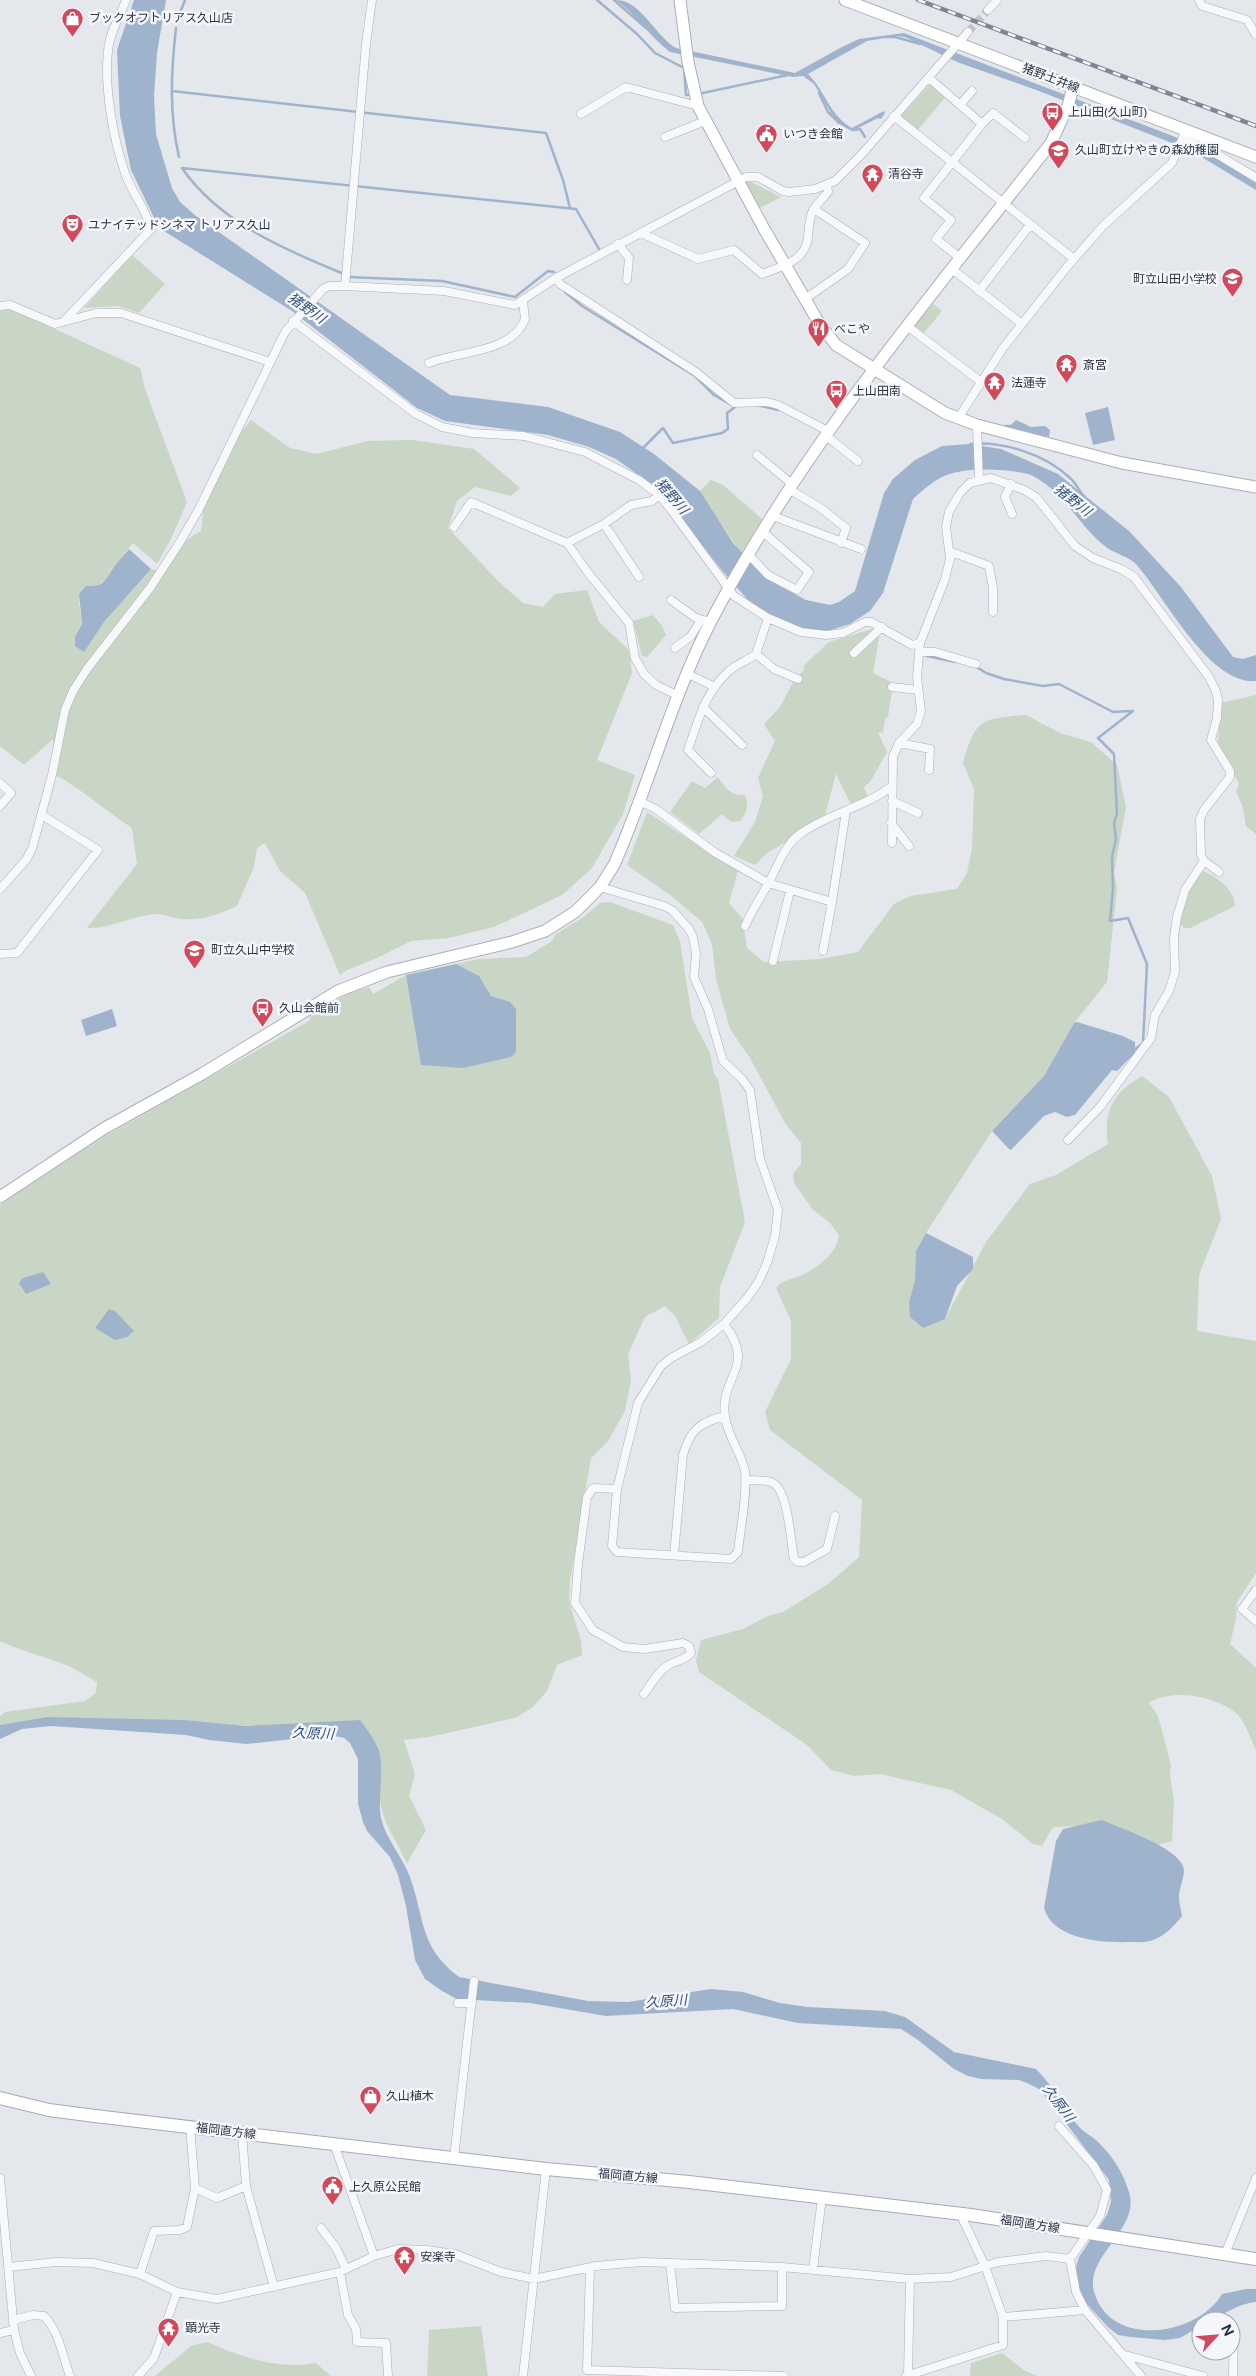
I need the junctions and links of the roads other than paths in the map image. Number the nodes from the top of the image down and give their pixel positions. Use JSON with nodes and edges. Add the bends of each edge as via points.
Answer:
{"nodes":[{"id":1,"x":126,"y":0,"type":"edge"},
{"id":2,"x":372,"y":0,"type":"edge"},
{"id":3,"x":680,"y":0,"type":"edge"},
{"id":4,"x":845,"y":0,"type":"edge"},
{"id":5,"x":997,"y":0,"type":"edge"},
{"id":6,"x":1199,"y":0,"type":"edge"},
{"id":7,"x":988,"y":10,"type":"tunnel mouth"},
{"id":8,"x":968,"y":32,"type":"tunnel mouth"},
{"id":9,"x":1256,"y":35,"type":"edge"},
{"id":10,"x":957,"y":48,"type":"junction"},
{"id":11,"x":929,"y":78,"type":"junction"},
{"id":12,"x":972,"y":91,"type":"dead end"},
{"id":13,"x":1070,"y":97,"type":"junction"},
{"id":14,"x":960,"y":105,"type":"junction"},
{"id":15,"x":698,"y":106,"type":"junction"},
{"id":16,"x":581,"y":114,"type":"dead end"},
{"id":17,"x":894,"y":116,"type":"junction"},
{"id":18,"x":705,"y":121,"type":"junction"},
{"id":19,"x":982,"y":124,"type":"junction"},
{"id":20,"x":1185,"y":134,"type":"junction"},
{"id":21,"x":665,"y":137,"type":"dead end"},
{"id":22,"x":1025,"y":138,"type":"dead end"},
{"id":23,"x":1256,"y":157,"type":"edge"},
{"id":24,"x":950,"y":163,"type":"junction"},
{"id":25,"x":1256,"y":177,"type":"edge"},
{"id":26,"x":738,"y":181,"type":"junction"},
{"id":27,"x":827,"y":184,"type":"junction"},
{"id":28,"x":1004,"y":203,"type":"junction"},
{"id":29,"x":814,"y":209,"type":"junction"},
{"id":30,"x":1030,"y":225,"type":"junction"},
{"id":31,"x":641,"y":233,"type":"junction"},
{"id":32,"x":618,"y":244,"type":"junction"},
{"id":33,"x":960,"y":258,"type":"junction"},
{"id":34,"x":1074,"y":258,"type":"junction"},
{"id":35,"x":786,"y":265,"type":"junction"},
{"id":36,"x":952,"y":269,"type":"junction"},
{"id":37,"x":556,"y":278,"type":"junction"},
{"id":38,"x":627,"y":280,"type":"dead end"},
{"id":39,"x":345,"y":286,"type":"junction"},
{"id":40,"x":979,"y":291,"type":"junction"},
{"id":41,"x":805,"y":299,"type":"junction"},
{"id":42,"x":523,"y":302,"type":"junction"},
{"id":43,"x":0,"y":306,"type":"edge"},
{"id":44,"x":65,"y":320,"type":"junction"},
{"id":45,"x":293,"y":321,"type":"junction"},
{"id":46,"x":1022,"y":324,"type":"junction"},
{"id":47,"x":907,"y":326,"type":"junction"},
{"id":48,"x":270,"y":362,"type":"junction"},
{"id":49,"x":428,"y":364,"type":"dead end"},
{"id":50,"x":873,"y":369,"type":"junction"},
{"id":51,"x":980,"y":381,"type":"junction"},
{"id":52,"x":959,"y":417,"type":"junction"},
{"id":53,"x":977,"y":425,"type":"junction"},
{"id":54,"x":826,"y":433,"type":"junction"},
{"id":55,"x":757,"y":455,"type":"dead end"},
{"id":56,"x":858,"y":461,"type":"dead end"},
{"id":57,"x":979,"y":476,"type":"junction"},
{"id":58,"x":1011,"y":484,"type":"junction"},
{"id":59,"x":790,"y":487,"type":"junction"},
{"id":60,"x":1256,"y":487,"type":"edge"},
{"id":61,"x":659,"y":496,"type":"junction"},
{"id":62,"x":1012,"y":514,"type":"dead end"},
{"id":63,"x":773,"y":516,"type":"junction"},
{"id":64,"x":604,"y":524,"type":"junction"},
{"id":65,"x":454,"y":528,"type":"dead end"},
{"id":66,"x":763,"y":532,"type":"junction"},
{"id":67,"x":567,"y":543,"type":"junction"},
{"id":68,"x":841,"y":543,"type":"junction"},
{"id":69,"x":861,"y":550,"type":"dead end"},
{"id":70,"x":949,"y":551,"type":"junction"},
{"id":71,"x":749,"y":556,"type":"junction"},
{"id":72,"x":639,"y":577,"type":"dead end"},
{"id":73,"x":730,"y":588,"type":"junction"},
{"id":74,"x":671,"y":600,"type":"dead end"},
{"id":75,"x":993,"y":612,"type":"dead end"},
{"id":76,"x":768,"y":618,"type":"junction"},
{"id":77,"x":706,"y":621,"type":"junction"},
{"id":78,"x":882,"y":627,"type":"junction"},
{"id":79,"x":920,"y":643,"type":"junction"},
{"id":80,"x":675,"y":648,"type":"dead end"},
{"id":81,"x":919,"y":652,"type":"junction"},
{"id":82,"x":854,"y":653,"type":"dead end"},
{"id":83,"x":756,"y":654,"type":"junction"},
{"id":84,"x":976,"y":664,"type":"dead end"},
{"id":85,"x":688,"y":674,"type":"junction"},
{"id":86,"x":798,"y":679,"type":"dead end"},
{"id":87,"x":713,"y":686,"type":"junction"},
{"id":88,"x":892,"y":687,"type":"dead end"},
{"id":89,"x":918,"y":690,"type":"junction"},
{"id":90,"x":679,"y":696,"type":"junction"},
{"id":91,"x":703,"y":707,"type":"junction"},
{"id":92,"x":898,"y":743,"type":"junction"},
{"id":93,"x":742,"y":745,"type":"dead end"},
{"id":94,"x":929,"y":770,"type":"dead end"},
{"id":95,"x":711,"y":773,"type":"dead end"},
{"id":96,"x":0,"y":783,"type":"edge"},
{"id":97,"x":892,"y":786,"type":"junction"},
{"id":98,"x":892,"y":800,"type":"junction"},
{"id":99,"x":640,"y":801,"type":"junction"},
{"id":100,"x":0,"y":806,"type":"edge"},
{"id":101,"x":846,"y":811,"type":"junction"},
{"id":102,"x":918,"y":813,"type":"dead end"},
{"id":103,"x":42,"y":815,"type":"junction"},
{"id":104,"x":890,"y":823,"type":"junction"},
{"id":105,"x":892,"y":843,"type":"dead end"},
{"id":106,"x":909,"y":846,"type":"dead end"},
{"id":107,"x":1204,"y":861,"type":"junction"},
{"id":108,"x":1219,"y":872,"type":"dead end"},
{"id":109,"x":768,"y":882,"type":"junction"},
{"id":110,"x":600,"y":887,"type":"junction"},
{"id":111,"x":0,"y":889,"type":"edge"},
{"id":112,"x":790,"y":891,"type":"junction"},
{"id":113,"x":832,"y":902,"type":"junction"},
{"id":114,"x":745,"y":926,"type":"dead end"},
{"id":115,"x":823,"y":951,"type":"dead end"},
{"id":116,"x":0,"y":954,"type":"edge"},
{"id":117,"x":773,"y":961,"type":"dead end"},
{"id":118,"x":1068,"y":1140,"type":"dead end"},
{"id":119,"x":0,"y":1197,"type":"edge"},
{"id":120,"x":724,"y":1324,"type":"junction"},
{"id":121,"x":725,"y":1416,"type":"junction"},
{"id":122,"x":746,"y":1480,"type":"junction"},
{"id":123,"x":617,"y":1489,"type":"junction"},
{"id":124,"x":835,"y":1516,"type":"dead end"},
{"id":125,"x":674,"y":1555,"type":"junction"},
{"id":126,"x":1256,"y":1590,"type":"edge"},
{"id":127,"x":1256,"y":1621,"type":"edge"},
{"id":128,"x":644,"y":1694,"type":"dead end"},
{"id":129,"x":474,"y":1981,"type":"dead end"},
{"id":130,"x":472,"y":2000,"type":"junction"},
{"id":131,"x":458,"y":2003,"type":"dead end"},
{"id":132,"x":0,"y":2098,"type":"edge"},
{"id":133,"x":190,"y":2126,"type":"junction"},
{"id":134,"x":1059,"y":2126,"type":"dead end"},
{"id":135,"x":242,"y":2133,"type":"junction"},
{"id":136,"x":334,"y":2144,"type":"junction"},
{"id":137,"x":454,"y":2158,"type":"junction"},
{"id":138,"x":546,"y":2169,"type":"junction"},
{"id":139,"x":0,"y":2178,"type":"edge"},
{"id":140,"x":1256,"y":2178,"type":"edge"},
{"id":141,"x":246,"y":2186,"type":"junction"},
{"id":142,"x":195,"y":2188,"type":"junction"},
{"id":143,"x":822,"y":2198,"type":"junction"},
{"id":144,"x":963,"y":2215,"type":"junction"},
{"id":145,"x":321,"y":2228,"type":"dead end"},
{"id":146,"x":1089,"y":2234,"type":"junction"},
{"id":147,"x":1225,"y":2254,"type":"junction"},
{"id":148,"x":374,"y":2256,"type":"junction"},
{"id":149,"x":1070,"y":2259,"type":"junction"},
{"id":150,"x":1256,"y":2259,"type":"edge"},
{"id":151,"x":670,"y":2263,"type":"junction"},
{"id":152,"x":985,"y":2266,"type":"junction"},
{"id":153,"x":9,"y":2267,"type":"junction"},
{"id":154,"x":782,"y":2267,"type":"junction"},
{"id":155,"x":590,"y":2268,"type":"junction"},
{"id":156,"x":813,"y":2269,"type":"junction"},
{"id":157,"x":342,"y":2271,"type":"junction"},
{"id":158,"x":140,"y":2274,"type":"junction"},
{"id":159,"x":534,"y":2279,"type":"junction"},
{"id":160,"x":910,"y":2279,"type":"junction"},
{"id":161,"x":274,"y":2287,"type":"junction"},
{"id":162,"x":177,"y":2292,"type":"junction"},
{"id":163,"x":1086,"y":2310,"type":"junction"},
{"id":164,"x":1002,"y":2317,"type":"junction"},
{"id":165,"x":13,"y":2320,"type":"junction"},
{"id":166,"x":14,"y":2330,"type":"junction"},
{"id":167,"x":0,"y":2333,"type":"edge"},
{"id":168,"x":1125,"y":2354,"type":"junction"},
{"id":169,"x":1233,"y":2361,"type":"edge"},
{"id":170,"x":697,"y":2375,"type":"edge"},
{"id":171,"x":31,"y":2376,"type":"edge"},
{"id":172,"x":70,"y":2376,"type":"edge"},
{"id":173,"x":138,"y":2376,"type":"edge"},
{"id":174,"x":388,"y":2376,"type":"edge"},
{"id":175,"x":523,"y":2376,"type":"edge"},
{"id":176,"x":784,"y":2376,"type":"edge"},
{"id":177,"x":907,"y":2376,"type":"edge"},
{"id":178,"x":1141,"y":2376,"type":"edge"},
{"id":179,"x":1203,"y":2376,"type":"edge"},
{"id":180,"x":1233,"y":2376,"type":"edge"}],
"edges":[{"from":1,"to":44,"type":"street","via":[[108,50],[108,84],[113,124],[125,174],[151,228]]},
{"from":2,"to":39,"type":"street"},
{"from":3,"to":15,"type":"street"},
{"from":4,"to":10,"type":"street","name":"猪野土井線"},
{"from":5,"to":7,"type":"street"},
{"from":6,"to":9,"type":"street","via":[[1202,6],[1247,20]]},
{"from":8,"to":10,"type":"street"},
{"from":10,"to":11,"type":"street"},
{"from":10,"to":13,"type":"street","name":"猪野土井線"},
{"from":11,"to":14,"type":"street"},
{"from":11,"to":17,"type":"street"},
{"from":12,"to":14,"type":"street"},
{"from":13,"to":20,"type":"street","name":"猪野土井線"},
{"from":13,"to":28,"type":"street","via":[[1051,143]]},
{"from":14,"to":19,"type":"street"},
{"from":15,"to":16,"type":"street","via":[[626,87]]},
{"from":15,"to":18,"type":"street"},
{"from":17,"to":24,"type":"street"},
{"from":17,"to":27,"type":"street","via":[[843,174]]},
{"from":18,"to":21,"type":"street"},
{"from":18,"to":26,"type":"street"},
{"from":19,"to":22,"type":"street","via":[[993,113]]},
{"from":19,"to":24,"type":"street"},
{"from":20,"to":23,"type":"street","name":"猪野土井線"},
{"from":20,"to":25,"type":"street"},
{"from":20,"to":34,"type":"street","via":[[1172,163],[1103,226]]},
{"from":24,"to":28,"type":"street"},
{"from":24,"to":33,"type":"street","via":[[924,198],[950,220],[936,239]]},
{"from":26,"to":27,"type":"street","via":[[752,175],[788,192]]},
{"from":26,"to":31,"type":"street"},
{"from":26,"to":35,"type":"street"},
{"from":27,"to":29,"type":"street","via":[[828,192]]},
{"from":28,"to":30,"type":"street"},
{"from":28,"to":33,"type":"street"},
{"from":29,"to":35,"type":"street","via":[[809,220],[807,245],[802,254]]},
{"from":29,"to":41,"type":"street","via":[[864,243],[848,269]]},
{"from":30,"to":34,"type":"street"},
{"from":30,"to":40,"type":"street"},
{"from":31,"to":32,"type":"street"},
{"from":31,"to":35,"type":"street","via":[[698,259],[734,250],[762,274]]},
{"from":32,"to":37,"type":"street"},
{"from":32,"to":38,"type":"street","via":[[629,258]]},
{"from":33,"to":36,"type":"street"},
{"from":34,"to":46,"type":"street"},
{"from":35,"to":41,"type":"street"},
{"from":36,"to":40,"type":"street"},
{"from":36,"to":47,"type":"street"},
{"from":37,"to":42,"type":"street"},
{"from":37,"to":54,"type":"street","via":[[560,284],[696,372],[734,403],[778,405]]},
{"from":39,"to":42,"type":"street","via":[[444,291],[515,305]]},
{"from":39,"to":45,"type":"street","via":[[323,289]]},
{"from":40,"to":46,"type":"street"},
{"from":41,"to":50,"type":"street","via":[[836,345]]},
{"from":42,"to":49,"type":"street","via":[[525,319],[514,334],[487,350],[440,358]]},
{"from":43,"to":44,"type":"street","via":[[10,305],[55,324]]},
{"from":44,"to":48,"type":"street","via":[[96,313],[121,313]]},
{"from":45,"to":48,"type":"street"},
{"from":45,"to":61,"type":"street","via":[[416,414],[442,427],[473,433],[524,436],[585,452],[639,480]]},
{"from":46,"to":51,"type":"street"},
{"from":47,"to":50,"type":"street"},
{"from":47,"to":51,"type":"street"},
{"from":48,"to":103,"type":"street","via":[[180,542],[73,691],[65,710]]},
{"from":50,"to":52,"type":"street","via":[[946,413]]},
{"from":50,"to":54,"type":"street"},
{"from":51,"to":52,"type":"street"},
{"from":52,"to":53,"type":"street"},
{"from":53,"to":57,"type":"street"},
{"from":53,"to":60,"type":"street","via":[[1122,463]]},
{"from":54,"to":56,"type":"street"},
{"from":54,"to":59,"type":"street"},
{"from":55,"to":59,"type":"street"},
{"from":57,"to":58,"type":"street"},
{"from":57,"to":70,"type":"street","via":[[960,492],[949,512],[946,526]]},
{"from":58,"to":62,"type":"street","via":[[1005,497]]},
{"from":58,"to":107,"type":"street","via":[[1036,497],[1076,546],[1093,558],[1134,577],[1209,676],[1218,699],[1218,718],[1211,740],[1230,771],[1230,777],[1200,820]]},
{"from":59,"to":63,"type":"street"},
{"from":59,"to":68,"type":"street","via":[[846,528]]},
{"from":61,"to":64,"type":"street","via":[[652,501],[631,505]]},
{"from":61,"to":73,"type":"street"},
{"from":63,"to":66,"type":"street"},
{"from":63,"to":68,"type":"street"},
{"from":64,"to":67,"type":"street"},
{"from":64,"to":72,"type":"street"},
{"from":65,"to":67,"type":"street","via":[[471,502]]},
{"from":66,"to":71,"type":"street"},
{"from":66,"to":71,"type":"street","via":[[809,572],[797,590],[768,575]]},
{"from":67,"to":90,"type":"street","via":[[629,623],[635,658],[644,674],[656,685]]},
{"from":68,"to":69,"type":"street"},
{"from":70,"to":75,"type":"street","via":[[989,566]]},
{"from":70,"to":79,"type":"street","via":[[945,579]]},
{"from":71,"to":73,"type":"street"},
{"from":73,"to":76,"type":"street","via":[[734,596]]},
{"from":73,"to":77,"type":"street"},
{"from":74,"to":77,"type":"street","via":[[685,612]]},
{"from":76,"to":78,"type":"street","via":[[801,632],[826,635],[842,633],[865,622]]},
{"from":76,"to":83,"type":"street"},
{"from":77,"to":80,"type":"street"},
{"from":77,"to":85,"type":"street"},
{"from":78,"to":79,"type":"street","via":[[912,645]]},
{"from":78,"to":82,"type":"street"},
{"from":79,"to":81,"type":"street"},
{"from":81,"to":84,"type":"street","via":[[935,652]]},
{"from":81,"to":89,"type":"street"},
{"from":83,"to":86,"type":"street","via":[[774,669]]},
{"from":83,"to":87,"type":"street","via":[[731,669]]},
{"from":85,"to":87,"type":"street"},
{"from":85,"to":90,"type":"street"},
{"from":87,"to":91,"type":"street"},
{"from":88,"to":89,"type":"street"},
{"from":89,"to":92,"type":"street","via":[[921,711],[917,724]]},
{"from":90,"to":99,"type":"street"},
{"from":91,"to":93,"type":"street"},
{"from":91,"to":95,"type":"street","via":[[688,750]]},
{"from":92,"to":94,"type":"street","via":[[930,749]]},
{"from":92,"to":97,"type":"street","via":[[893,756]]},
{"from":96,"to":100,"type":"street","via":[[11,793]]},
{"from":97,"to":98,"type":"street"},
{"from":97,"to":101,"type":"street"},
{"from":98,"to":102,"type":"street"},
{"from":98,"to":104,"type":"street"},
{"from":99,"to":109,"type":"street","via":[[714,852]]},
{"from":99,"to":110,"type":"street","via":[[614,865]]},
{"from":101,"to":109,"type":"street","via":[[794,838]]},
{"from":101,"to":113,"type":"street"},
{"from":103,"to":111,"type":"street","via":[[26,860]]},
{"from":103,"to":116,"type":"street","via":[[98,850],[17,953]]},
{"from":104,"to":105,"type":"street"},
{"from":104,"to":106,"type":"street"},
{"from":107,"to":108,"type":"street"},
{"from":107,"to":118,"type":"street","via":[[1185,890],[1174,937],[1174,972],[1169,991],[1155,1015],[1151,1038],[1100,1107]]},
{"from":109,"to":112,"type":"street"},
{"from":109,"to":114,"type":"street"},
{"from":110,"to":119,"type":"street","via":[[569,916],[530,937],[386,972],[338,991],[202,1074],[103,1129]]},
{"from":110,"to":120,"type":"street","via":[[664,906],[689,929],[695,946],[694,977],[708,1009],[718,1049],[723,1061],[750,1090],[760,1159],[778,1210],[767,1263],[759,1281]]},
{"from":112,"to":113,"type":"street"},
{"from":112,"to":117,"type":"street"},
{"from":113,"to":115,"type":"street"},
{"from":120,"to":121,"type":"street","via":[[735,1338],[740,1353],[727,1396]]},
{"from":120,"to":123,"type":"street","via":[[701,1342],[671,1358],[652,1378],[638,1403]]},
{"from":121,"to":122,"type":"street"},
{"from":121,"to":125,"type":"street","via":[[695,1429],[687,1440]]},
{"from":122,"to":124,"type":"street","via":[[776,1485],[786,1504],[794,1559],[798,1562],[804,1562],[828,1548]]},
{"from":122,"to":125,"type":"street","via":[[738,1552],[731,1559]]},
{"from":123,"to":125,"type":"street","via":[[612,1546],[618,1552]]},
{"from":123,"to":128,"type":"street","via":[[593,1488],[587,1497],[575,1603],[593,1630],[623,1647],[645,1649],[683,1643],[689,1646],[691,1653],[685,1660],[668,1665]]},
{"from":126,"to":127,"type":"street","via":[[1242,1609]]},
{"from":129,"to":130,"type":"street"},
{"from":130,"to":131,"type":"street"},
{"from":130,"to":137,"type":"street"},
{"from":132,"to":133,"type":"main road","name":"福岡直方線","via":[[49,2110]]},
{"from":133,"to":135,"type":"main road","name":"福岡直方線"},
{"from":133,"to":142,"type":"street"},
{"from":134,"to":146,"type":"street","via":[[1094,2166],[1107,2190],[1100,2216]]},
{"from":135,"to":136,"type":"main road","name":"福岡直方線"},
{"from":135,"to":141,"type":"street"},
{"from":136,"to":137,"type":"main road","name":"福岡直方線"},
{"from":136,"to":148,"type":"street"},
{"from":137,"to":138,"type":"main road","name":"福岡直方線"},
{"from":138,"to":143,"type":"main road","name":"福岡直方線"},
{"from":138,"to":159,"type":"street"},
{"from":139,"to":153,"type":"street"},
{"from":140,"to":147,"type":"street"},
{"from":141,"to":142,"type":"street","via":[[217,2198]]},
{"from":141,"to":161,"type":"street"},
{"from":142,"to":158,"type":"street","via":[[187,2227],[154,2231]]},
{"from":143,"to":144,"type":"main road","name":"福岡直方線"},
{"from":143,"to":156,"type":"street"},
{"from":144,"to":146,"type":"main road","name":"福岡直方線"},
{"from":144,"to":152,"type":"street"},
{"from":145,"to":157,"type":"street","via":[[336,2248]]},
{"from":146,"to":147,"type":"main road","name":"福岡直方線"},
{"from":146,"to":149,"type":"street"},
{"from":147,"to":150,"type":"main road","name":"福岡直方線"},
{"from":148,"to":157,"type":"street"},
{"from":148,"to":159,"type":"street","via":[[398,2249],[456,2254],[501,2272]]},
{"from":149,"to":152,"type":"street","via":[[1046,2256]]},
{"from":149,"to":163,"type":"street","via":[[1076,2292]]},
{"from":151,"to":154,"type":"street"},
{"from":151,"to":154,"type":"street","via":[[675,2308],[782,2306]]},
{"from":151,"to":155,"type":"street","via":[[642,2262]]},
{"from":152,"to":160,"type":"street","via":[[951,2277]]},
{"from":152,"to":164,"type":"street"},
{"from":153,"to":158,"type":"street","via":[[56,2262],[93,2263]]},
{"from":153,"to":165,"type":"street"},
{"from":154,"to":156,"type":"street"},
{"from":155,"to":159,"type":"street"},
{"from":155,"to":170,"type":"street","via":[[587,2370]]},
{"from":156,"to":160,"type":"street"},
{"from":157,"to":161,"type":"street"},
{"from":157,"to":174,"type":"street","via":[[348,2315],[356,2329],[358,2342],[386,2343]]},
{"from":158,"to":162,"type":"street"},
{"from":159,"to":175,"type":"street"},
{"from":160,"to":177,"type":"street"},
{"from":161,"to":162,"type":"street","via":[[217,2299]]},
{"from":162,"to":173,"type":"street","via":[[154,2358]]},
{"from":163,"to":164,"type":"street"},
{"from":163,"to":168,"type":"street"},
{"from":164,"to":177,"type":"street","via":[[1003,2345]]},
{"from":165,"to":166,"type":"street"},
{"from":165,"to":172,"type":"street","via":[[44,2316],[59,2338]]},
{"from":166,"to":167,"type":"street"},
{"from":166,"to":171,"type":"street"},
{"from":168,"to":178,"type":"street"},
{"from":168,"to":179,"type":"street"},
{"from":169,"to":180,"type":"street"},
{"from":170,"to":176,"type":"street"}]}
